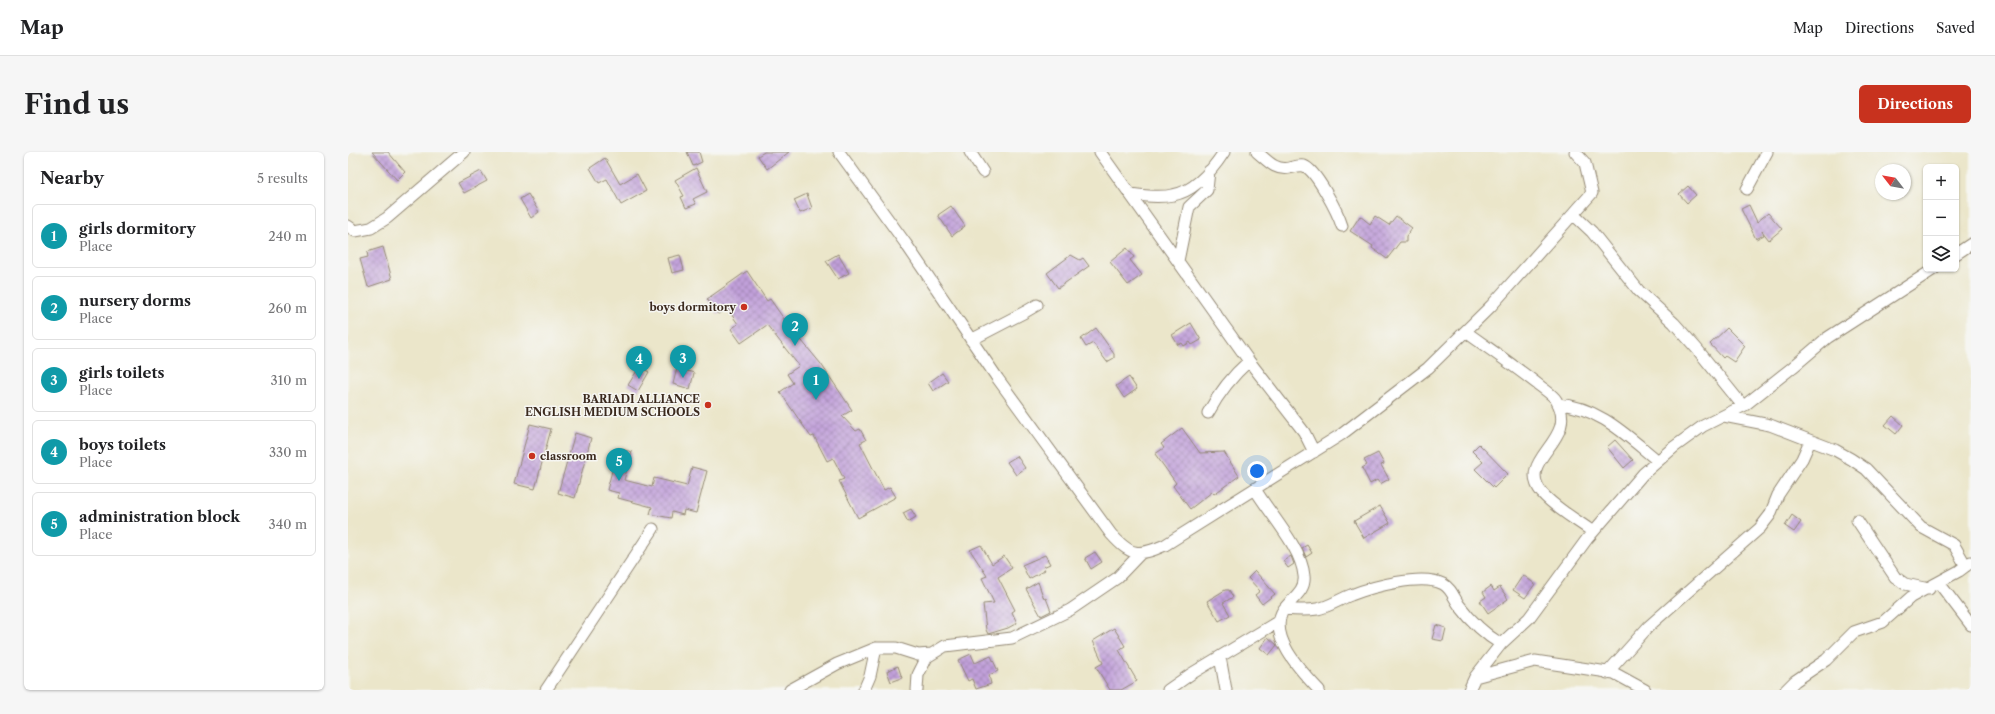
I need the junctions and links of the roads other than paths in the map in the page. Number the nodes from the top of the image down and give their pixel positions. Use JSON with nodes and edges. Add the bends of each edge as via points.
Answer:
{"nodes":[{"id":1,"x":464,"y":152,"type":"edge"},
{"id":2,"x":839,"y":152,"type":"edge"},
{"id":3,"x":970,"y":152,"type":"edge"},
{"id":4,"x":1100,"y":152,"type":"edge"},
{"id":5,"x":1224,"y":152,"type":"edge"},
{"id":6,"x":1257,"y":152,"type":"edge"},
{"id":7,"x":1575,"y":152,"type":"edge"},
{"id":8,"x":1768,"y":152,"type":"edge"},
{"id":9,"x":983,"y":172,"type":"dead end"},
{"id":10,"x":1209,"y":172,"type":"junction"},
{"id":11,"x":1747,"y":189,"type":"dead end"},
{"id":12,"x":1130,"y":194,"type":"junction"},
{"id":13,"x":1574,"y":215,"type":"junction"},
{"id":14,"x":348,"y":226,"type":"edge"},
{"id":15,"x":1342,"y":226,"type":"dead end"},
{"id":16,"x":1971,"y":244,"type":"edge"},
{"id":17,"x":1959,"y":252,"type":"edge"},
{"id":18,"x":1178,"y":261,"type":"junction"},
{"id":19,"x":1929,"y":272,"type":"edge"},
{"id":20,"x":1037,"y":305,"type":"dead end"},
{"id":21,"x":1466,"y":332,"type":"junction"},
{"id":22,"x":971,"y":340,"type":"junction"},
{"id":23,"x":1249,"y":360,"type":"junction"},
{"id":24,"x":1558,"y":404,"type":"junction"},
{"id":25,"x":1743,"y":406,"type":"junction"},
{"id":26,"x":1208,"y":413,"type":"dead end"},
{"id":27,"x":1724,"y":416,"type":"junction"},
{"id":28,"x":1810,"y":441,"type":"junction"},
{"id":29,"x":1314,"y":452,"type":"junction"},
{"id":30,"x":1658,"y":461,"type":"junction"},
{"id":31,"x":1255,"y":489,"type":"junction"},
{"id":32,"x":1857,"y":520,"type":"dead end"},
{"id":33,"x":653,"y":530,"type":"dead end"},
{"id":34,"x":1593,"y":532,"type":"junction"},
{"id":35,"x":1140,"y":554,"type":"junction"},
{"id":36,"x":1969,"y":564,"type":"edge"},
{"id":37,"x":1934,"y":586,"type":"junction"},
{"id":38,"x":1284,"y":609,"type":"junction"},
{"id":39,"x":1279,"y":621,"type":"junction"},
{"id":40,"x":1971,"y":625,"type":"edge"},
{"id":41,"x":1501,"y":644,"type":"junction"},
{"id":42,"x":876,"y":648,"type":"junction"},
{"id":43,"x":932,"y":654,"type":"junction"},
{"id":44,"x":1220,"y":657,"type":"junction"},
{"id":45,"x":1607,"y":673,"type":"junction"},
{"id":46,"x":1475,"y":677,"type":"junction"},
{"id":47,"x":1790,"y":689,"type":"edge"},
{"id":48,"x":546,"y":690,"type":"edge"},
{"id":49,"x":790,"y":690,"type":"edge"},
{"id":50,"x":864,"y":690,"type":"edge"},
{"id":51,"x":917,"y":690,"type":"edge"},
{"id":52,"x":1168,"y":690,"type":"edge"},
{"id":53,"x":1226,"y":690,"type":"edge"},
{"id":54,"x":1319,"y":690,"type":"edge"},
{"id":55,"x":1469,"y":690,"type":"edge"},
{"id":56,"x":1645,"y":690,"type":"edge"}],
"edges":[{"from":1,"to":14,"type":"street","via":[[388,218],[372,228],[355,230]]},
{"from":2,"to":22,"type":"street"},
{"from":3,"to":9,"type":"street"},
{"from":4,"to":12,"type":"street"},
{"from":5,"to":10,"type":"street"},
{"from":6,"to":15,"type":"street","via":[[1283,170],[1305,166],[1313,171],[1338,212]]},
{"from":7,"to":13,"type":"street","via":[[1585,163],[1592,193]]},
{"from":8,"to":11,"type":"street"},
{"from":10,"to":12,"type":"street","via":[[1195,184],[1175,195],[1155,197]]},
{"from":10,"to":18,"type":"street","via":[[1207,190],[1190,207]]},
{"from":12,"to":18,"type":"street"},
{"from":13,"to":21,"type":"street"},
{"from":13,"to":25,"type":"street","via":[[1592,232],[1639,291],[1688,339]]},
{"from":16,"to":17,"type":"street"},
{"from":18,"to":23,"type":"street"},
{"from":19,"to":25,"type":"street","via":[[1827,338]]},
{"from":20,"to":22,"type":"street"},
{"from":21,"to":24,"type":"street","via":[[1524,373]]},
{"from":21,"to":29,"type":"street","via":[[1428,368],[1342,434]]},
{"from":22,"to":35,"type":"street","via":[[1111,534],[1124,549]]},
{"from":23,"to":26,"type":"street","via":[[1220,392]]},
{"from":23,"to":29,"type":"street","via":[[1304,432]]},
{"from":24,"to":30,"type":"street","via":[[1573,405],[1607,420]]},
{"from":24,"to":34,"type":"street","via":[[1562,415],[1561,428],[1538,462],[1534,472],[1536,483],[1542,493],[1557,507]]},
{"from":25,"to":27,"type":"street"},
{"from":27,"to":28,"type":"street","via":[[1770,425]]},
{"from":27,"to":30,"type":"street","via":[[1704,426]]},
{"from":28,"to":36,"type":"street","via":[[1836,450],[1866,469],[1921,527],[1954,545]]},
{"from":28,"to":45,"type":"street","via":[[1802,459],[1778,495],[1770,515],[1760,528],[1648,626]]},
{"from":29,"to":31,"type":"street"},
{"from":30,"to":34,"type":"street","via":[[1643,474]]},
{"from":31,"to":35,"type":"street","via":[[1165,545]]},
{"from":31,"to":38,"type":"street","via":[[1291,543],[1305,577],[1300,593]]},
{"from":32,"to":37,"type":"street","via":[[1896,577],[1905,584]]},
{"from":33,"to":48,"type":"street"},
{"from":34,"to":41,"type":"street","via":[[1529,618]]},
{"from":35,"to":43,"type":"street","via":[[1117,578],[1070,610],[1043,624],[1012,638],[945,646]]},
{"from":36,"to":37,"type":"street"},
{"from":37,"to":40,"type":"street"},
{"from":37,"to":47,"type":"street","via":[[1911,597],[1883,622],[1854,632],[1826,660]]},
{"from":38,"to":39,"type":"street"},
{"from":38,"to":41,"type":"street","via":[[1318,609],[1352,594],[1403,581],[1434,582],[1448,588],[1475,624],[1486,635]]},
{"from":39,"to":44,"type":"street"},
{"from":39,"to":54,"type":"street","via":[[1278,628],[1292,659]]},
{"from":41,"to":46,"type":"street"},
{"from":42,"to":43,"type":"street","via":[[896,648],[918,655]]},
{"from":42,"to":49,"type":"street","via":[[837,664]]},
{"from":42,"to":50,"type":"street"},
{"from":43,"to":51,"type":"street","via":[[927,657],[918,675]]},
{"from":44,"to":52,"type":"street"},
{"from":44,"to":53,"type":"street"},
{"from":45,"to":46,"type":"street","via":[[1535,661]]},
{"from":45,"to":56,"type":"street","via":[[1614,673]]},
{"from":46,"to":55,"type":"street"}]}
